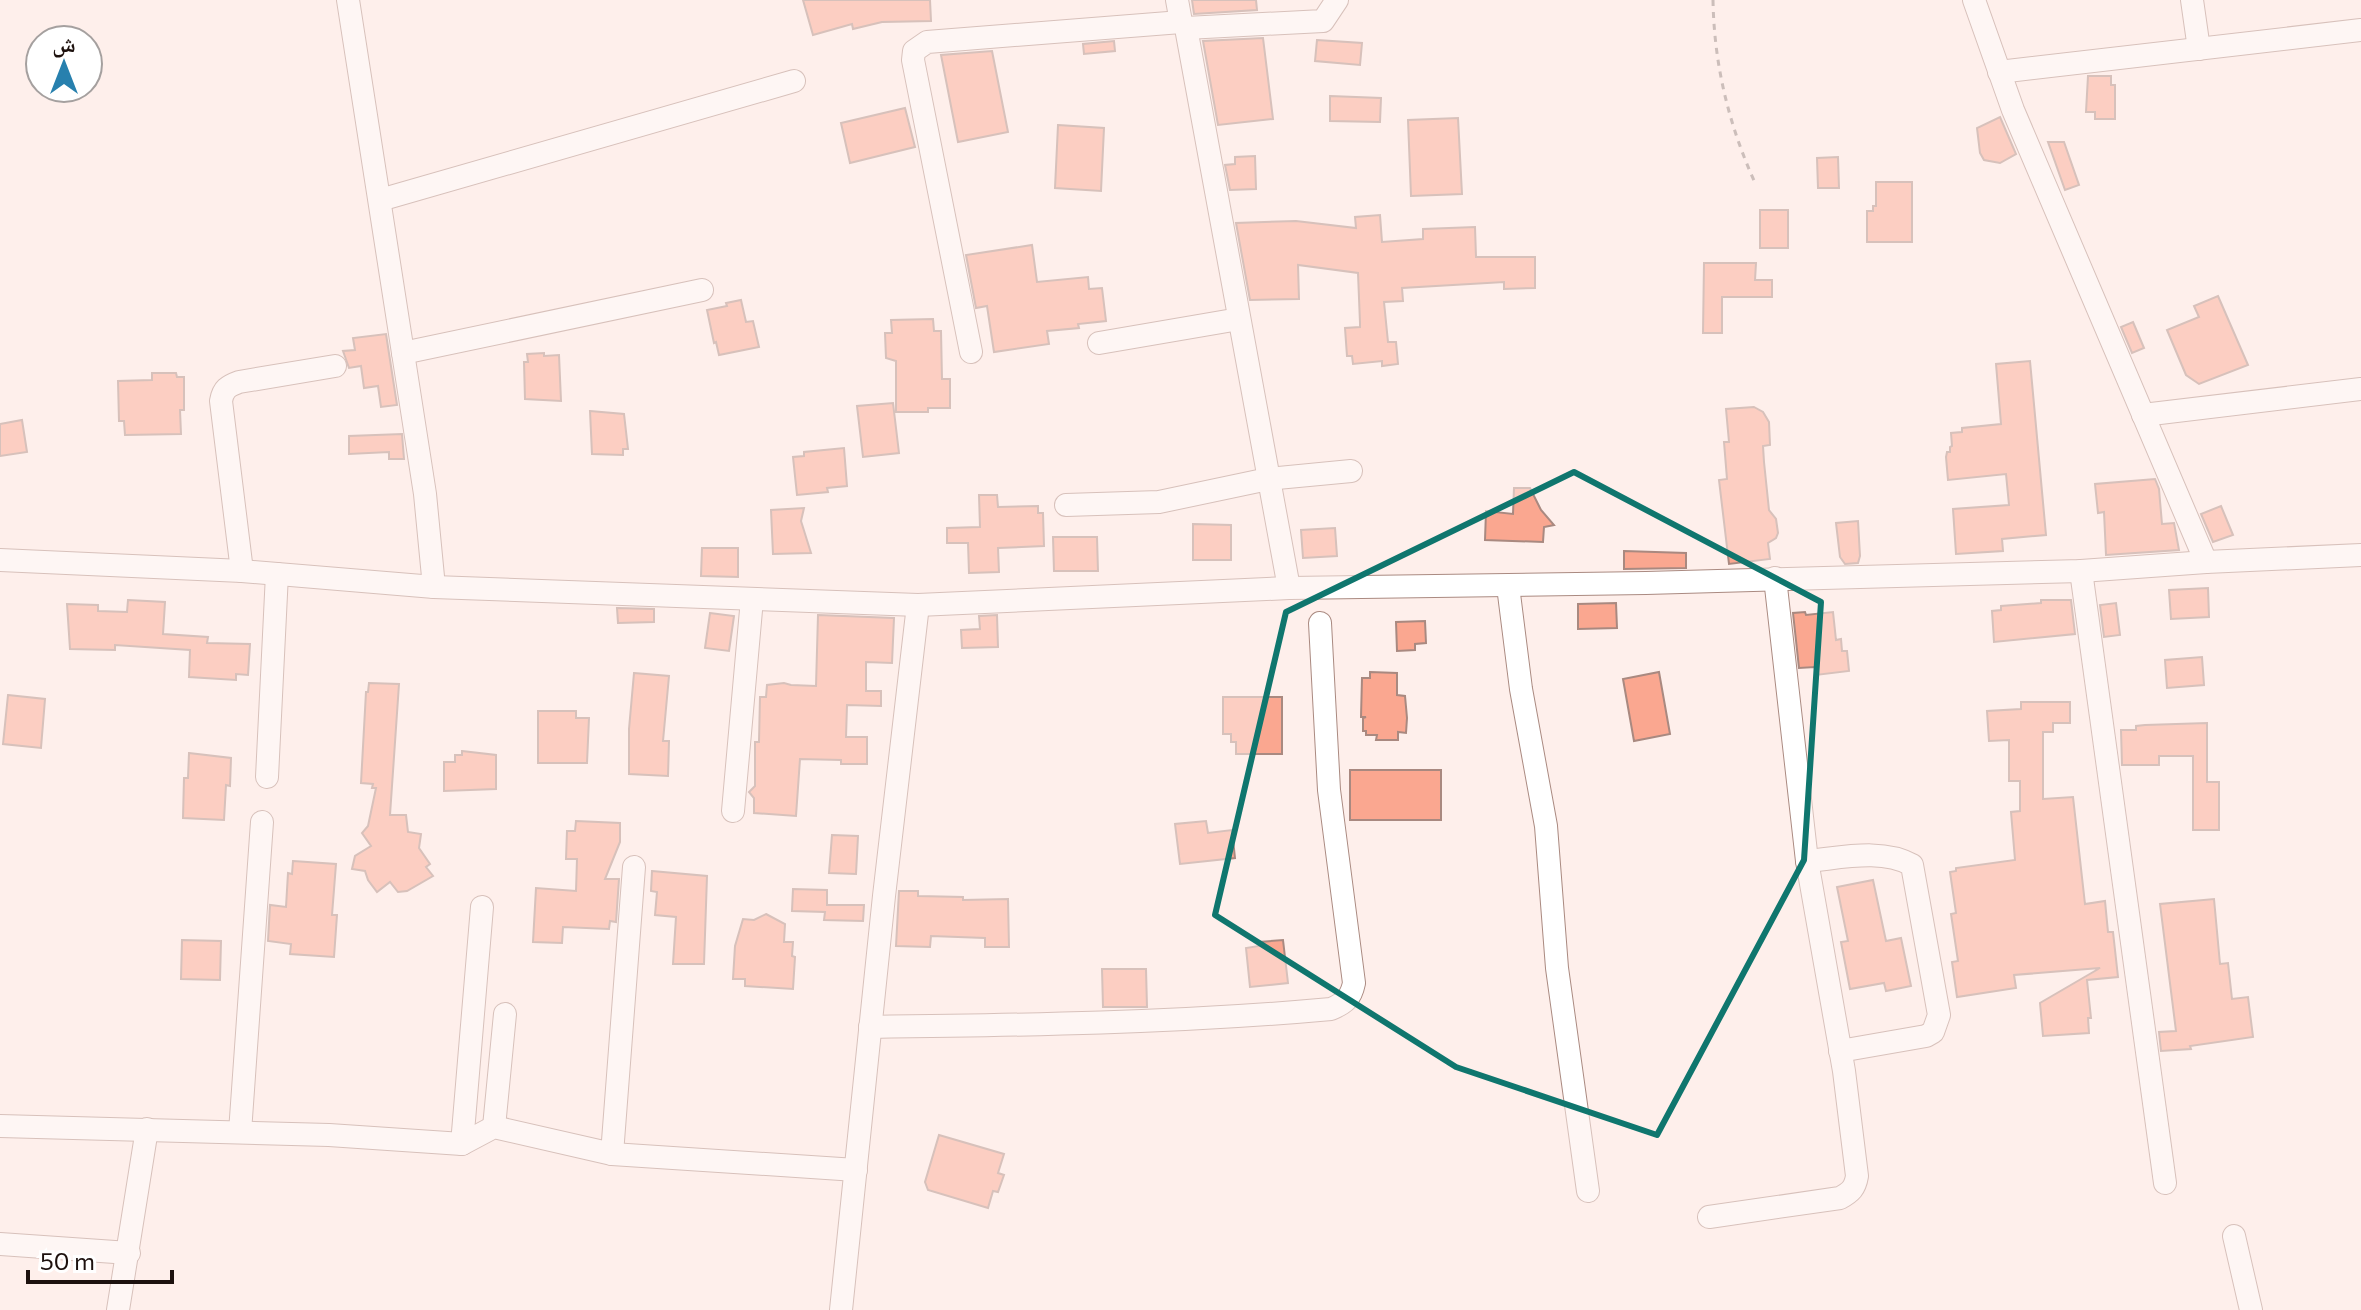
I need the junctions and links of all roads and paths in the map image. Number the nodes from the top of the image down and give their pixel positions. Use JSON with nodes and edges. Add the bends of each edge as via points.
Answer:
{"nodes":[{"id":1,"x":348,"y":0,"type":"edge"},
{"id":2,"x":1337,"y":0,"type":"edge"},
{"id":3,"x":1713,"y":0,"type":"edge"},
{"id":4,"x":1974,"y":0,"type":"edge"},
{"id":5,"x":2192,"y":0,"type":"edge"},
{"id":6,"x":1182,"y":17,"type":"edge"},
{"id":7,"x":2361,"y":30,"type":"edge"},
{"id":8,"x":2199,"y":49,"type":"junction"},
{"id":9,"x":1999,"y":72,"type":"junction"},
{"id":10,"x":794,"y":81,"type":"dead end"},
{"id":11,"x":1756,"y":185,"type":"dead end"},
{"id":12,"x":380,"y":200,"type":"junction"},
{"id":13,"x":702,"y":290,"type":"dead end"},
{"id":14,"x":1239,"y":319,"type":"junction"},
{"id":15,"x":1099,"y":343,"type":"dead end"},
{"id":16,"x":971,"y":352,"type":"dead end"},
{"id":17,"x":403,"y":353,"type":"junction"},
{"id":18,"x":335,"y":366,"type":"dead end"},
{"id":19,"x":2361,"y":389,"type":"edge"},
{"id":20,"x":2143,"y":415,"type":"junction"},
{"id":21,"x":1351,"y":471,"type":"dead end"},
{"id":22,"x":1268,"y":479,"type":"junction"},
{"id":23,"x":1066,"y":505,"type":"dead end"},
{"id":24,"x":2361,"y":555,"type":"edge"},
{"id":25,"x":0,"y":560,"type":"edge"},
{"id":26,"x":2206,"y":562,"type":"junction"},
{"id":27,"x":242,"y":571,"type":"junction"},
{"id":28,"x":2081,"y":571,"type":"junction"},
{"id":29,"x":277,"y":574,"type":"junction"},
{"id":30,"x":1775,"y":578,"type":"junction"},
{"id":31,"x":1508,"y":586,"type":"junction"},
{"id":32,"x":434,"y":587,"type":"junction"},
{"id":33,"x":1289,"y":588,"type":"junction"},
{"id":34,"x":752,"y":599,"type":"junction"},
{"id":35,"x":918,"y":605,"type":"junction"},
{"id":36,"x":1320,"y":623,"type":"dead end"},
{"id":37,"x":267,"y":777,"type":"dead end"},
{"id":38,"x":733,"y":811,"type":"dead end"},
{"id":39,"x":262,"y":822,"type":"dead end"},
{"id":40,"x":1807,"y":861,"type":"junction"},
{"id":41,"x":634,"y":867,"type":"dead end"},
{"id":42,"x":482,"y":907,"type":"dead end"},
{"id":43,"x":505,"y":1014,"type":"dead end"},
{"id":44,"x":870,"y":1027,"type":"junction"},
{"id":45,"x":1840,"y":1051,"type":"junction"},
{"id":46,"x":0,"y":1126,"type":"edge"},
{"id":47,"x":494,"y":1127,"type":"junction"},
{"id":48,"x":147,"y":1129,"type":"junction"},
{"id":49,"x":240,"y":1132,"type":"junction"},
{"id":50,"x":462,"y":1144,"type":"junction"},
{"id":51,"x":612,"y":1154,"type":"junction"},
{"id":52,"x":856,"y":1170,"type":"junction"},
{"id":53,"x":2165,"y":1183,"type":"dead end"},
{"id":54,"x":1588,"y":1191,"type":"dead end"},
{"id":55,"x":1709,"y":1217,"type":"dead end"},
{"id":56,"x":2234,"y":1236,"type":"dead end"},
{"id":57,"x":0,"y":1244,"type":"edge"},
{"id":58,"x":129,"y":1253,"type":"junction"},
{"id":59,"x":118,"y":1310,"type":"edge"},
{"id":60,"x":841,"y":1310,"type":"edge"},
{"id":61,"x":2251,"y":1310,"type":"edge"}],
"edges":[{"from":1,"to":12,"type":"street"},
{"from":2,"to":6,"type":"street","via":[[1323,21]]},
{"from":3,"to":11,"type":"path","via":[[1721,83]]},
{"from":4,"to":9,"type":"street"},
{"from":5,"to":8,"type":"street"},
{"from":6,"to":14,"type":"street"},
{"from":6,"to":16,"type":"street","via":[[927,42],[914,51]]},
{"from":7,"to":8,"type":"street"},
{"from":8,"to":9,"type":"street"},
{"from":9,"to":20,"type":"street"},
{"from":10,"to":12,"type":"street"},
{"from":12,"to":17,"type":"street"},
{"from":13,"to":17,"type":"street"},
{"from":14,"to":15,"type":"street"},
{"from":14,"to":22,"type":"street"},
{"from":17,"to":32,"type":"street"},
{"from":18,"to":27,"type":"street","via":[[239,382],[223,392]]},
{"from":19,"to":20,"type":"street"},
{"from":20,"to":26,"type":"street"},
{"from":21,"to":22,"type":"street"},
{"from":22,"to":23,"type":"street","via":[[1159,502]]},
{"from":22,"to":33,"type":"street"},
{"from":24,"to":26,"type":"street"},
{"from":25,"to":27,"type":"street"},
{"from":26,"to":28,"type":"street"},
{"from":27,"to":29,"type":"street"},
{"from":28,"to":30,"type":"street"},
{"from":28,"to":53,"type":"street"},
{"from":29,"to":32,"type":"street"},
{"from":29,"to":37,"type":"street"},
{"from":30,"to":31,"type":"street"},
{"from":30,"to":40,"type":"street"},
{"from":31,"to":33,"type":"street"},
{"from":31,"to":54,"type":"street","via":[[1546,826],[1557,968]]},
{"from":32,"to":34,"type":"street"},
{"from":33,"to":35,"type":"street"},
{"from":34,"to":35,"type":"street"},
{"from":34,"to":38,"type":"street"},
{"from":35,"to":44,"type":"street"},
{"from":36,"to":44,"type":"street","via":[[1329,790],[1354,983],[1344,1003],[1331,1009],[1217,1020]]},
{"from":39,"to":49,"type":"street"},
{"from":40,"to":45,"type":"street"},
{"from":40,"to":45,"type":"street","via":[[1885,856],[1912,865],[1939,1015],[1926,1036]]},
{"from":41,"to":51,"type":"street"},
{"from":42,"to":50,"type":"street"},
{"from":43,"to":47,"type":"street"},
{"from":44,"to":52,"type":"street"},
{"from":45,"to":55,"type":"street","via":[[1856,1186],[1840,1198]]},
{"from":46,"to":48,"type":"street"},
{"from":47,"to":50,"type":"street"},
{"from":47,"to":51,"type":"street"},
{"from":48,"to":49,"type":"street"},
{"from":48,"to":58,"type":"street"},
{"from":49,"to":50,"type":"street"},
{"from":51,"to":52,"type":"street"},
{"from":52,"to":60,"type":"street"},
{"from":56,"to":61,"type":"street"},
{"from":57,"to":58,"type":"street"},
{"from":58,"to":59,"type":"street"}]}
